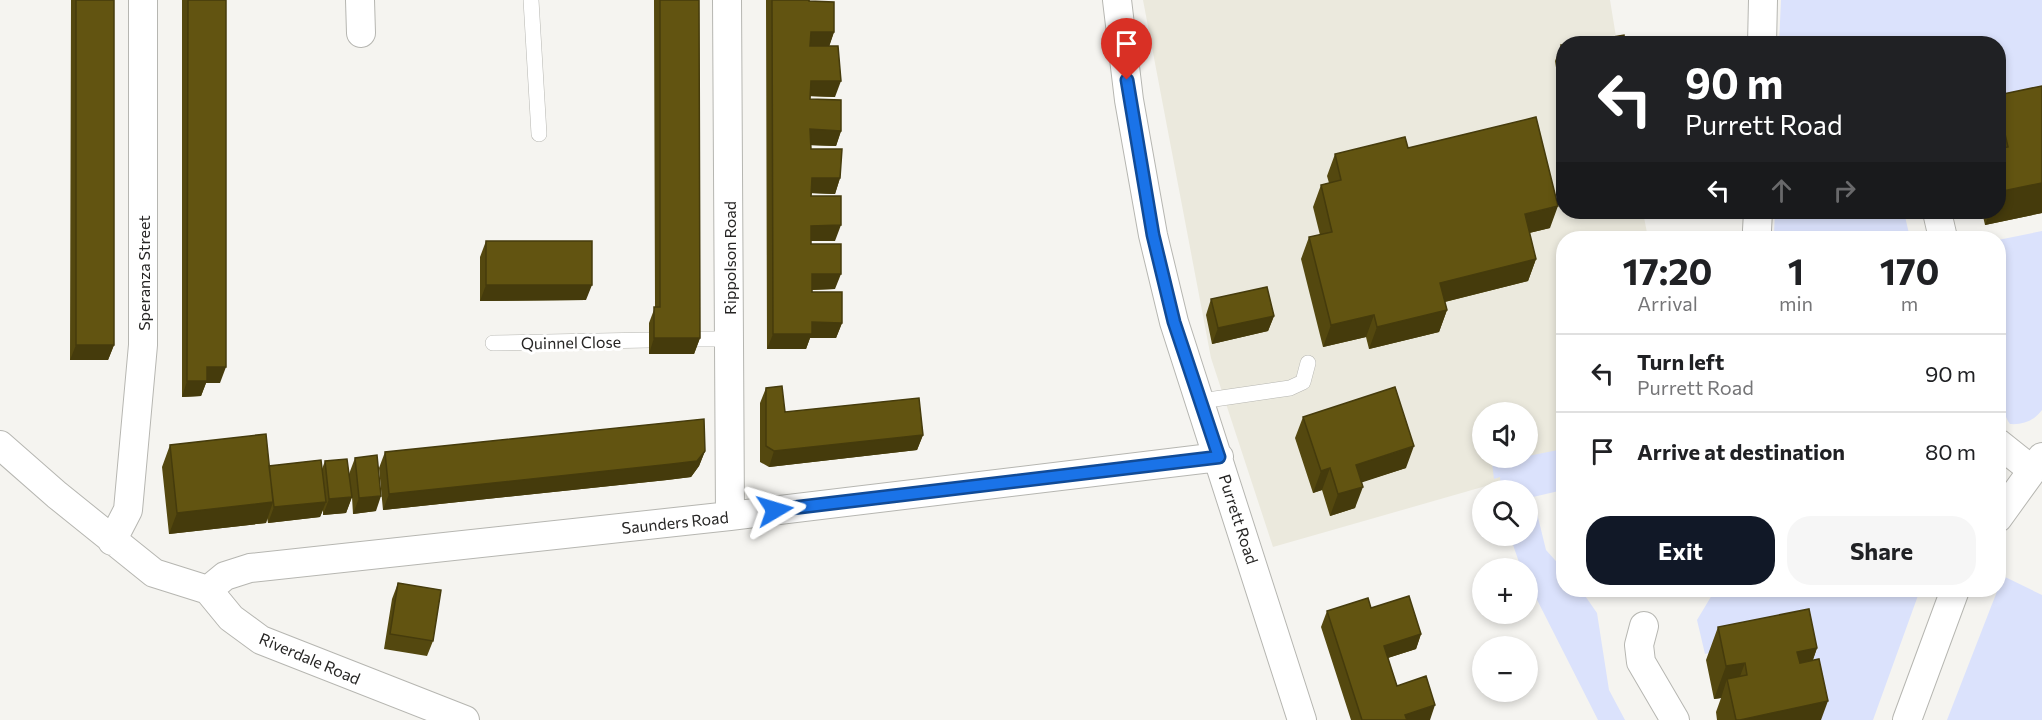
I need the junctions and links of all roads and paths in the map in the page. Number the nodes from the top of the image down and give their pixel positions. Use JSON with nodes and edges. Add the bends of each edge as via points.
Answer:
{"nodes":[{"id":1,"x":143,"y":0,"type":"edge"},
{"id":2,"x":360,"y":0,"type":"edge"},
{"id":3,"x":531,"y":0,"type":"edge"},
{"id":4,"x":727,"y":0,"type":"edge"},
{"id":5,"x":1118,"y":0,"type":"edge"},
{"id":6,"x":1763,"y":0,"type":"edge"},
{"id":7,"x":361,"y":33,"type":"dead end"},
{"id":8,"x":1762,"y":36,"type":"edge"},
{"id":9,"x":539,"y":134,"type":"dead end"},
{"id":10,"x":694,"y":339,"type":"edge"},
{"id":11,"x":729,"y":339,"type":"junction"},
{"id":12,"x":649,"y":340,"type":"dead end"},
{"id":13,"x":493,"y":343,"type":"dead end"},
{"id":14,"x":1308,"y":363,"type":"dead end"},
{"id":15,"x":1201,"y":401,"type":"junction"},
{"id":16,"x":0,"y":445,"type":"edge"},
{"id":17,"x":2006,"y":447,"type":"edge"},
{"id":18,"x":1219,"y":457,"type":"junction"},
{"id":19,"x":2037,"y":464,"type":"edge"},
{"id":20,"x":2006,"y":507,"type":"edge"},
{"id":21,"x":730,"y":516,"type":"junction"},
{"id":22,"x":112,"y":541,"type":"junction"},
{"id":23,"x":208,"y":590,"type":"junction"},
{"id":24,"x":1952,"y":597,"type":"edge"},
{"id":25,"x":1644,"y":626,"type":"dead end"},
{"id":26,"x":465,"y":720,"type":"edge"},
{"id":27,"x":1302,"y":720,"type":"edge"},
{"id":28,"x":1675,"y":720,"type":"edge"},
{"id":29,"x":1907,"y":720,"type":"edge"}],
"edges":[{"from":1,"to":22,"type":"street","name":"Speranza Street","via":[[143,345],[128,510]]},
{"from":2,"to":7,"type":"street"},
{"from":3,"to":9,"type":"lane"},
{"from":4,"to":11,"type":"street","name":"Rippolson Road"},
{"from":5,"to":15,"type":"street","name":"Purrett Road","via":[[1129,100],[1153,235],[1174,322]]},
{"from":6,"to":8,"type":"street"},
{"from":10,"to":11,"type":"lane"},
{"from":11,"to":21,"type":"street","name":"Rippolson Road"},
{"from":12,"to":13,"type":"lane","name":"Quinnel Close"},
{"from":14,"to":15,"type":"lane","via":[[1303,382],[1290,388]]},
{"from":15,"to":18,"type":"street","name":"Purrett Road"},
{"from":16,"to":22,"type":"street"},
{"from":17,"to":19,"type":"street"},
{"from":18,"to":21,"type":"street","name":"Saunders Road"},
{"from":18,"to":27,"type":"street","name":"Purrett Road"},
{"from":19,"to":20,"type":"street"},
{"from":21,"to":23,"type":"street","name":"Saunders Road","via":[[250,568],[225,576]]},
{"from":22,"to":23,"type":"street","via":[[154,573]]},
{"from":23,"to":26,"type":"street","name":"Riverdale Road","via":[[231,618],[261,640]]},
{"from":24,"to":29,"type":"street"},
{"from":25,"to":28,"type":"street","via":[[1639,645],[1641,662]]}]}
